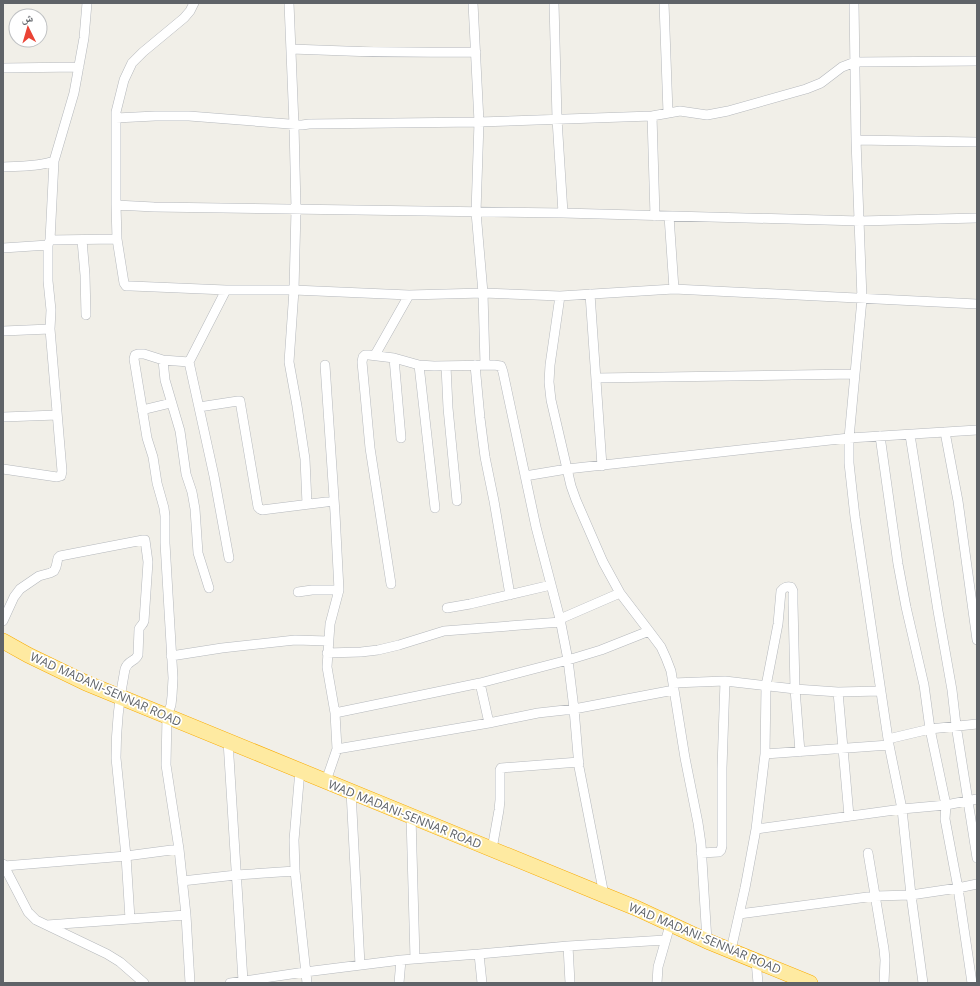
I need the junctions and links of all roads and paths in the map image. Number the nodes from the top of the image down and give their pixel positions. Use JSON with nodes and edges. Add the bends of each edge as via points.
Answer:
{"nodes":[{"id":1,"x":87,"y":3,"type":"edge"},
{"id":2,"x":194,"y":3,"type":"edge"},
{"id":3,"x":289,"y":3,"type":"edge"},
{"id":4,"x":473,"y":3,"type":"edge"},
{"id":5,"x":554,"y":3,"type":"edge"},
{"id":6,"x":664,"y":3,"type":"edge"},
{"id":7,"x":854,"y":3,"type":"edge"},
{"id":8,"x":291,"y":49,"type":"junction"},
{"id":9,"x":476,"y":52,"type":"junction"},
{"id":10,"x":977,"y":61,"type":"edge"},
{"id":11,"x":855,"y":62,"type":"junction"},
{"id":12,"x":79,"y":66,"type":"junction"},
{"id":13,"x":3,"y":68,"type":"edge"},
{"id":14,"x":668,"y":113,"type":"junction"},
{"id":15,"x":652,"y":116,"type":"junction"},
{"id":16,"x":116,"y":118,"type":"junction"},
{"id":17,"x":557,"y":119,"type":"junction"},
{"id":18,"x":479,"y":122,"type":"junction"},
{"id":19,"x":294,"y":125,"type":"junction"},
{"id":20,"x":856,"y":140,"type":"junction"},
{"id":21,"x":977,"y":142,"type":"edge"},
{"id":22,"x":54,"y":161,"type":"junction"},
{"id":23,"x":3,"y":167,"type":"edge"},
{"id":24,"x":116,"y":205,"type":"junction"},
{"id":25,"x":296,"y":209,"type":"junction"},
{"id":26,"x":476,"y":212,"type":"junction"},
{"id":27,"x":563,"y":213,"type":"junction"},
{"id":28,"x":655,"y":216,"type":"junction"},
{"id":29,"x":669,"y":216,"type":"junction"},
{"id":30,"x":977,"y":218,"type":"edge"},
{"id":31,"x":860,"y":221,"type":"junction"},
{"id":32,"x":82,"y":240,"type":"junction"},
{"id":33,"x":117,"y":240,"type":"junction"},
{"id":34,"x":49,"y":243,"type":"junction"},
{"id":35,"x":3,"y":248,"type":"edge"},
{"id":36,"x":226,"y":290,"type":"junction"},
{"id":37,"x":294,"y":290,"type":"junction"},
{"id":38,"x":674,"y":290,"type":"junction"},
{"id":39,"x":483,"y":293,"type":"junction"},
{"id":40,"x":590,"y":294,"type":"junction"},
{"id":41,"x":409,"y":295,"type":"junction"},
{"id":42,"x":560,"y":296,"type":"junction"},
{"id":43,"x":862,"y":299,"type":"junction"},
{"id":44,"x":977,"y":304,"type":"edge"},
{"id":45,"x":86,"y":315,"type":"dead end"},
{"id":46,"x":50,"y":329,"type":"junction"},
{"id":47,"x":3,"y":330,"type":"edge"},
{"id":48,"x":375,"y":355,"type":"junction"},
{"id":49,"x":394,"y":358,"type":"junction"},
{"id":50,"x":163,"y":360,"type":"junction"},
{"id":51,"x":189,"y":362,"type":"junction"},
{"id":52,"x":325,"y":364,"type":"dead end"},
{"id":53,"x":419,"y":365,"type":"junction"},
{"id":54,"x":475,"y":365,"type":"junction"},
{"id":55,"x":485,"y":365,"type":"junction"},
{"id":56,"x":446,"y":366,"type":"junction"},
{"id":57,"x":855,"y":374,"type":"junction"},
{"id":58,"x":596,"y":378,"type":"junction"},
{"id":59,"x":172,"y":403,"type":"junction"},
{"id":60,"x":199,"y":407,"type":"junction"},
{"id":61,"x":142,"y":410,"type":"junction"},
{"id":62,"x":57,"y":415,"type":"junction"},
{"id":63,"x":3,"y":417,"type":"edge"},
{"id":64,"x":977,"y":430,"type":"edge"},
{"id":65,"x":946,"y":432,"type":"junction"},
{"id":66,"x":910,"y":435,"type":"junction"},
{"id":67,"x":880,"y":436,"type":"junction"},
{"id":68,"x":401,"y":438,"type":"dead end"},
{"id":69,"x":849,"y":438,"type":"junction"},
{"id":70,"x":602,"y":466,"type":"junction"},
{"id":71,"x":3,"y":469,"type":"edge"},
{"id":72,"x":567,"y":469,"type":"junction"},
{"id":73,"x":525,"y":476,"type":"junction"},
{"id":74,"x":334,"y":501,"type":"junction"},
{"id":75,"x":457,"y":501,"type":"dead end"},
{"id":76,"x":307,"y":504,"type":"junction"},
{"id":77,"x":435,"y":508,"type":"dead end"},
{"id":78,"x":229,"y":558,"type":"dead end"},
{"id":79,"x":390,"y":584,"type":"dead end"},
{"id":80,"x":551,"y":585,"type":"junction"},
{"id":81,"x":209,"y":588,"type":"dead end"},
{"id":82,"x":339,"y":590,"type":"junction"},
{"id":83,"x":298,"y":592,"type":"dead end"},
{"id":84,"x":620,"y":593,"type":"junction"},
{"id":85,"x":510,"y":595,"type":"junction"},
{"id":86,"x":447,"y":608,"type":"dead end"},
{"id":87,"x":3,"y":621,"type":"edge"},
{"id":88,"x":561,"y":621,"type":"junction"},
{"id":89,"x":650,"y":631,"type":"junction"},
{"id":90,"x":977,"y":640,"type":"edge"},
{"id":91,"x":3,"y":641,"type":"edge"},
{"id":92,"x":328,"y":641,"type":"junction"},
{"id":93,"x":327,"y":653,"type":"junction"},
{"id":94,"x":172,"y":656,"type":"junction"},
{"id":95,"x":568,"y":660,"type":"junction"},
{"id":96,"x":725,"y":681,"type":"junction"},
{"id":97,"x":480,"y":683,"type":"junction"},
{"id":98,"x":766,"y":686,"type":"junction"},
{"id":99,"x":674,"y":687,"type":"junction"},
{"id":100,"x":795,"y":689,"type":"junction"},
{"id":101,"x":881,"y":691,"type":"junction"},
{"id":102,"x":838,"y":692,"type":"junction"},
{"id":103,"x":120,"y":697,"type":"junction"},
{"id":104,"x":574,"y":709,"type":"junction"},
{"id":105,"x":335,"y":713,"type":"junction"},
{"id":106,"x":167,"y":716,"type":"junction"},
{"id":107,"x":489,"y":723,"type":"junction"},
{"id":108,"x":977,"y":724,"type":"edge"},
{"id":109,"x":956,"y":725,"type":"junction"},
{"id":110,"x":930,"y":729,"type":"junction"},
{"id":111,"x":228,"y":741,"type":"junction"},
{"id":112,"x":888,"y":742,"type":"junction"},
{"id":113,"x":842,"y":748,"type":"junction"},
{"id":114,"x":337,"y":749,"type":"junction"},
{"id":115,"x":800,"y":752,"type":"junction"},
{"id":116,"x":765,"y":754,"type":"junction"},
{"id":117,"x":579,"y":762,"type":"junction"},
{"id":118,"x":300,"y":770,"type":"junction"},
{"id":119,"x":326,"y":781,"type":"junction"},
{"id":120,"x":351,"y":791,"type":"junction"},
{"id":121,"x":977,"y":799,"type":"edge"},
{"id":122,"x":967,"y":801,"type":"junction"},
{"id":123,"x":946,"y":805,"type":"junction"},
{"id":124,"x":902,"y":809,"type":"junction"},
{"id":125,"x":411,"y":816,"type":"junction"},
{"id":126,"x":849,"y":816,"type":"junction"},
{"id":127,"x":756,"y":829,"type":"junction"},
{"id":128,"x":179,"y":849,"type":"junction"},
{"id":129,"x":492,"y":850,"type":"junction"},
{"id":130,"x":701,"y":853,"type":"junction"},
{"id":131,"x":868,"y":853,"type":"dead end"},
{"id":132,"x":126,"y":856,"type":"junction"},
{"id":133,"x":977,"y":858,"type":"edge"},
{"id":134,"x":3,"y":865,"type":"edge"},
{"id":135,"x":295,"y":871,"type":"junction"},
{"id":136,"x":236,"y":875,"type":"junction"},
{"id":137,"x":182,"y":881,"type":"junction"},
{"id":138,"x":977,"y":884,"type":"edge"},
{"id":139,"x":958,"y":888,"type":"junction"},
{"id":140,"x":604,"y":895,"type":"junction"},
{"id":141,"x":911,"y":895,"type":"junction"},
{"id":142,"x":875,"y":896,"type":"junction"},
{"id":143,"x":739,"y":914,"type":"junction"},
{"id":144,"x":186,"y":916,"type":"junction"},
{"id":145,"x":130,"y":919,"type":"junction"},
{"id":146,"x":46,"y":925,"type":"junction"},
{"id":147,"x":670,"y":925,"type":"junction"},
{"id":148,"x":665,"y":940,"type":"junction"},
{"id":149,"x":707,"y":941,"type":"junction"},
{"id":150,"x":568,"y":946,"type":"junction"},
{"id":151,"x":731,"y":950,"type":"junction"},
{"id":152,"x":479,"y":954,"type":"junction"},
{"id":153,"x":414,"y":959,"type":"junction"},
{"id":154,"x":401,"y":960,"type":"junction"},
{"id":155,"x":756,"y":961,"type":"junction"},
{"id":156,"x":360,"y":965,"type":"junction"},
{"id":157,"x":305,"y":972,"type":"junction"},
{"id":158,"x":243,"y":981,"type":"junction"},
{"id":159,"x":144,"y":983,"type":"edge"},
{"id":160,"x":190,"y":983,"type":"edge"},
{"id":161,"x":230,"y":983,"type":"edge"},
{"id":162,"x":307,"y":983,"type":"edge"},
{"id":163,"x":399,"y":983,"type":"edge"},
{"id":164,"x":482,"y":983,"type":"edge"},
{"id":165,"x":570,"y":983,"type":"edge"},
{"id":166,"x":657,"y":983,"type":"edge"},
{"id":167,"x":758,"y":983,"type":"edge"},
{"id":168,"x":810,"y":983,"type":"edge"},
{"id":169,"x":884,"y":983,"type":"edge"},
{"id":170,"x":923,"y":983,"type":"edge"},
{"id":171,"x":972,"y":983,"type":"edge"}],
"edges":[{"from":1,"to":12,"type":"street"},
{"from":2,"to":16,"type":"street","via":[[184,18],[132,63],[124,80]]},
{"from":3,"to":8,"type":"street"},
{"from":4,"to":9,"type":"street"},
{"from":5,"to":17,"type":"street"},
{"from":6,"to":14,"type":"street"},
{"from":7,"to":11,"type":"street"},
{"from":8,"to":9,"type":"street","via":[[345,52]]},
{"from":8,"to":19,"type":"street"},
{"from":9,"to":18,"type":"street"},
{"from":10,"to":11,"type":"street"},
{"from":11,"to":14,"type":"street","via":[[806,89],[728,111],[707,115],[680,111]]},
{"from":11,"to":20,"type":"street"},
{"from":12,"to":13,"type":"street"},
{"from":12,"to":22,"type":"street","via":[[74,93]]},
{"from":14,"to":15,"type":"street"},
{"from":15,"to":17,"type":"street"},
{"from":15,"to":28,"type":"street"},
{"from":16,"to":19,"type":"street","via":[[189,116]]},
{"from":16,"to":24,"type":"street"},
{"from":17,"to":18,"type":"street"},
{"from":17,"to":27,"type":"street"},
{"from":18,"to":19,"type":"street"},
{"from":18,"to":26,"type":"street"},
{"from":19,"to":25,"type":"street"},
{"from":20,"to":21,"type":"street"},
{"from":20,"to":31,"type":"street"},
{"from":22,"to":23,"type":"street","via":[[33,166]]},
{"from":22,"to":34,"type":"street"},
{"from":24,"to":25,"type":"street"},
{"from":24,"to":33,"type":"street"},
{"from":25,"to":26,"type":"street"},
{"from":25,"to":37,"type":"street"},
{"from":26,"to":27,"type":"street"},
{"from":26,"to":39,"type":"street"},
{"from":27,"to":28,"type":"street"},
{"from":28,"to":29,"type":"street"},
{"from":29,"to":31,"type":"street"},
{"from":29,"to":38,"type":"street"},
{"from":30,"to":31,"type":"street"},
{"from":31,"to":43,"type":"street"},
{"from":32,"to":33,"type":"street"},
{"from":32,"to":34,"type":"street"},
{"from":32,"to":45,"type":"street"},
{"from":33,"to":36,"type":"street","via":[[126,286]]},
{"from":34,"to":35,"type":"street"},
{"from":34,"to":46,"type":"street"},
{"from":36,"to":37,"type":"street"},
{"from":36,"to":51,"type":"street"},
{"from":37,"to":41,"type":"street"},
{"from":37,"to":76,"type":"street","via":[[289,362],[305,458]]},
{"from":38,"to":40,"type":"street"},
{"from":38,"to":43,"type":"street"},
{"from":39,"to":41,"type":"street"},
{"from":39,"to":42,"type":"street"},
{"from":39,"to":55,"type":"street"},
{"from":40,"to":42,"type":"street"},
{"from":40,"to":58,"type":"street"},
{"from":41,"to":48,"type":"street"},
{"from":42,"to":72,"type":"street","via":[[549,382]]},
{"from":43,"to":44,"type":"street"},
{"from":43,"to":57,"type":"street"},
{"from":46,"to":47,"type":"street"},
{"from":46,"to":62,"type":"street"},
{"from":48,"to":49,"type":"street"},
{"from":48,"to":79,"type":"street","via":[[365,355],[362,362],[370,448]]},
{"from":49,"to":53,"type":"street"},
{"from":49,"to":68,"type":"street"},
{"from":50,"to":51,"type":"street"},
{"from":50,"to":59,"type":"street","via":[[165,380]]},
{"from":50,"to":61,"type":"street","via":[[144,354],[135,356]]},
{"from":51,"to":60,"type":"street"},
{"from":52,"to":74,"type":"street"},
{"from":53,"to":56,"type":"street"},
{"from":53,"to":77,"type":"street"},
{"from":54,"to":55,"type":"street"},
{"from":54,"to":56,"type":"street"},
{"from":54,"to":85,"type":"street","via":[[485,457]]},
{"from":55,"to":73,"type":"street","via":[[501,366]]},
{"from":56,"to":75,"type":"street"},
{"from":57,"to":58,"type":"street"},
{"from":57,"to":69,"type":"street"},
{"from":58,"to":70,"type":"street"},
{"from":59,"to":61,"type":"street"},
{"from":59,"to":81,"type":"street","via":[[195,509],[198,553]]},
{"from":60,"to":76,"type":"street","via":[[238,400],[240,402],[260,509]]},
{"from":60,"to":78,"type":"street"},
{"from":61,"to":94,"type":"street","via":[[165,512]]},
{"from":62,"to":63,"type":"street"},
{"from":62,"to":71,"type":"street","via":[[61,476]]},
{"from":64,"to":65,"type":"street"},
{"from":65,"to":66,"type":"street"},
{"from":65,"to":90,"type":"street"},
{"from":66,"to":67,"type":"street"},
{"from":66,"to":109,"type":"street"},
{"from":67,"to":69,"type":"street"},
{"from":67,"to":110,"type":"street","via":[[898,564],[924,685]]},
{"from":69,"to":70,"type":"street"},
{"from":69,"to":101,"type":"street","via":[[855,517]]},
{"from":70,"to":72,"type":"street"},
{"from":72,"to":73,"type":"street"},
{"from":72,"to":84,"type":"street","via":[[576,500],[603,562]]},
{"from":73,"to":80,"type":"street"},
{"from":74,"to":76,"type":"street"},
{"from":74,"to":82,"type":"street"},
{"from":80,"to":85,"type":"street"},
{"from":80,"to":88,"type":"street"},
{"from":82,"to":83,"type":"street"},
{"from":82,"to":92,"type":"street"},
{"from":84,"to":88,"type":"street"},
{"from":84,"to":89,"type":"street"},
{"from":85,"to":86,"type":"street"},
{"from":87,"to":103,"type":"street","via":[[14,596],[20,589],[39,576],[54,570],[60,556],[145,540],[148,562],[144,621],[139,629],[138,655],[127,665]]},
{"from":88,"to":93,"type":"street","via":[[444,632],[378,650]]},
{"from":88,"to":95,"type":"street"},
{"from":89,"to":95,"type":"street"},
{"from":89,"to":99,"type":"street","via":[[666,658]]},
{"from":91,"to":103,"type":"highway","name":"WAD MADANI-SENNAR ROAD","via":[[54,668]]},
{"from":92,"to":93,"type":"street"},
{"from":92,"to":94,"type":"street","via":[[295,640]]},
{"from":93,"to":105,"type":"street","via":[[326,667]]},
{"from":94,"to":106,"type":"street","via":[[172,696]]},
{"from":95,"to":97,"type":"street"},
{"from":95,"to":104,"type":"street"},
{"from":96,"to":98,"type":"street"},
{"from":96,"to":99,"type":"street"},
{"from":96,"to":130,"type":"street","via":[[722,846],[719,852]]},
{"from":97,"to":105,"type":"street"},
{"from":97,"to":107,"type":"street"},
{"from":98,"to":100,"type":"street"},
{"from":98,"to":100,"type":"street","via":[[778,624],[781,591],[791,587],[794,603]]},
{"from":98,"to":116,"type":"street"},
{"from":99,"to":104,"type":"street"},
{"from":99,"to":130,"type":"street"},
{"from":100,"to":102,"type":"street"},
{"from":100,"to":115,"type":"street"},
{"from":101,"to":102,"type":"street"},
{"from":101,"to":112,"type":"street"},
{"from":102,"to":113,"type":"street"},
{"from":103,"to":106,"type":"highway","name":"WAD MADANI-SENNAR ROAD"},
{"from":103,"to":132,"type":"street","via":[[116,758]]},
{"from":104,"to":107,"type":"street"},
{"from":104,"to":117,"type":"street"},
{"from":105,"to":114,"type":"street"},
{"from":106,"to":111,"type":"highway","name":"WAD MADANI-SENNAR ROAD"},
{"from":106,"to":128,"type":"street","via":[[166,765]]},
{"from":107,"to":114,"type":"street"},
{"from":108,"to":109,"type":"street"},
{"from":109,"to":110,"type":"street"},
{"from":109,"to":122,"type":"street"},
{"from":110,"to":112,"type":"street"},
{"from":110,"to":123,"type":"street"},
{"from":111,"to":118,"type":"highway","name":"WAD MADANI-SENNAR ROAD"},
{"from":111,"to":136,"type":"street"},
{"from":112,"to":113,"type":"street"},
{"from":112,"to":124,"type":"street"},
{"from":113,"to":115,"type":"street"},
{"from":113,"to":126,"type":"street"},
{"from":114,"to":119,"type":"street"},
{"from":115,"to":116,"type":"street"},
{"from":116,"to":127,"type":"street"},
{"from":117,"to":129,"type":"street","via":[[501,768],[499,810]]},
{"from":117,"to":140,"type":"street"},
{"from":118,"to":119,"type":"highway","name":"WAD MADANI-SENNAR ROAD"},
{"from":118,"to":135,"type":"street","via":[[294,840]]},
{"from":119,"to":120,"type":"highway","name":"WAD MADANI-SENNAR ROAD"},
{"from":120,"to":125,"type":"highway","name":"WAD MADANI-SENNAR ROAD"},
{"from":120,"to":156,"type":"street"},
{"from":121,"to":122,"type":"street"},
{"from":122,"to":123,"type":"street"},
{"from":122,"to":133,"type":"street"},
{"from":123,"to":124,"type":"street"},
{"from":123,"to":139,"type":"street","via":[[945,819]]},
{"from":124,"to":126,"type":"street"},
{"from":124,"to":141,"type":"street"},
{"from":125,"to":129,"type":"highway","name":"WAD MADANI-SENNAR ROAD"},
{"from":125,"to":153,"type":"street"},
{"from":126,"to":127,"type":"street"},
{"from":127,"to":143,"type":"street"},
{"from":128,"to":132,"type":"street"},
{"from":128,"to":137,"type":"street"},
{"from":129,"to":140,"type":"highway","name":"WAD MADANI-SENNAR ROAD"},
{"from":130,"to":149,"type":"street"},
{"from":131,"to":142,"type":"street"},
{"from":132,"to":134,"type":"street"},
{"from":132,"to":145,"type":"street"},
{"from":134,"to":146,"type":"street","via":[[28,912]]},
{"from":135,"to":136,"type":"street"},
{"from":135,"to":157,"type":"street"},
{"from":136,"to":137,"type":"street"},
{"from":136,"to":158,"type":"street"},
{"from":137,"to":144,"type":"street"},
{"from":138,"to":139,"type":"street"},
{"from":139,"to":141,"type":"street"},
{"from":139,"to":171,"type":"street"},
{"from":140,"to":147,"type":"highway","name":"WAD MADANI-SENNAR ROAD"},
{"from":141,"to":142,"type":"street"},
{"from":141,"to":170,"type":"street"},
{"from":142,"to":143,"type":"street"},
{"from":142,"to":169,"type":"street","via":[[884,949]]},
{"from":143,"to":151,"type":"street"},
{"from":144,"to":145,"type":"street"},
{"from":144,"to":160,"type":"street"},
{"from":145,"to":146,"type":"street"},
{"from":146,"to":159,"type":"street","via":[[107,954]]},
{"from":147,"to":148,"type":"street"},
{"from":147,"to":149,"type":"highway","name":"WAD MADANI-SENNAR ROAD"},
{"from":148,"to":150,"type":"street"},
{"from":148,"to":166,"type":"street"},
{"from":149,"to":151,"type":"highway","name":"WAD MADANI-SENNAR ROAD"},
{"from":150,"to":152,"type":"street"},
{"from":150,"to":165,"type":"street"},
{"from":151,"to":155,"type":"highway","name":"WAD MADANI-SENNAR ROAD"},
{"from":152,"to":153,"type":"street"},
{"from":152,"to":164,"type":"street"},
{"from":153,"to":154,"type":"street"},
{"from":154,"to":156,"type":"street"},
{"from":154,"to":163,"type":"street"},
{"from":155,"to":167,"type":"street"},
{"from":155,"to":168,"type":"highway","name":"WAD MADANI-SENNAR ROAD"},
{"from":156,"to":157,"type":"street"},
{"from":157,"to":158,"type":"street"},
{"from":157,"to":162,"type":"street"},
{"from":158,"to":161,"type":"street"}]}
